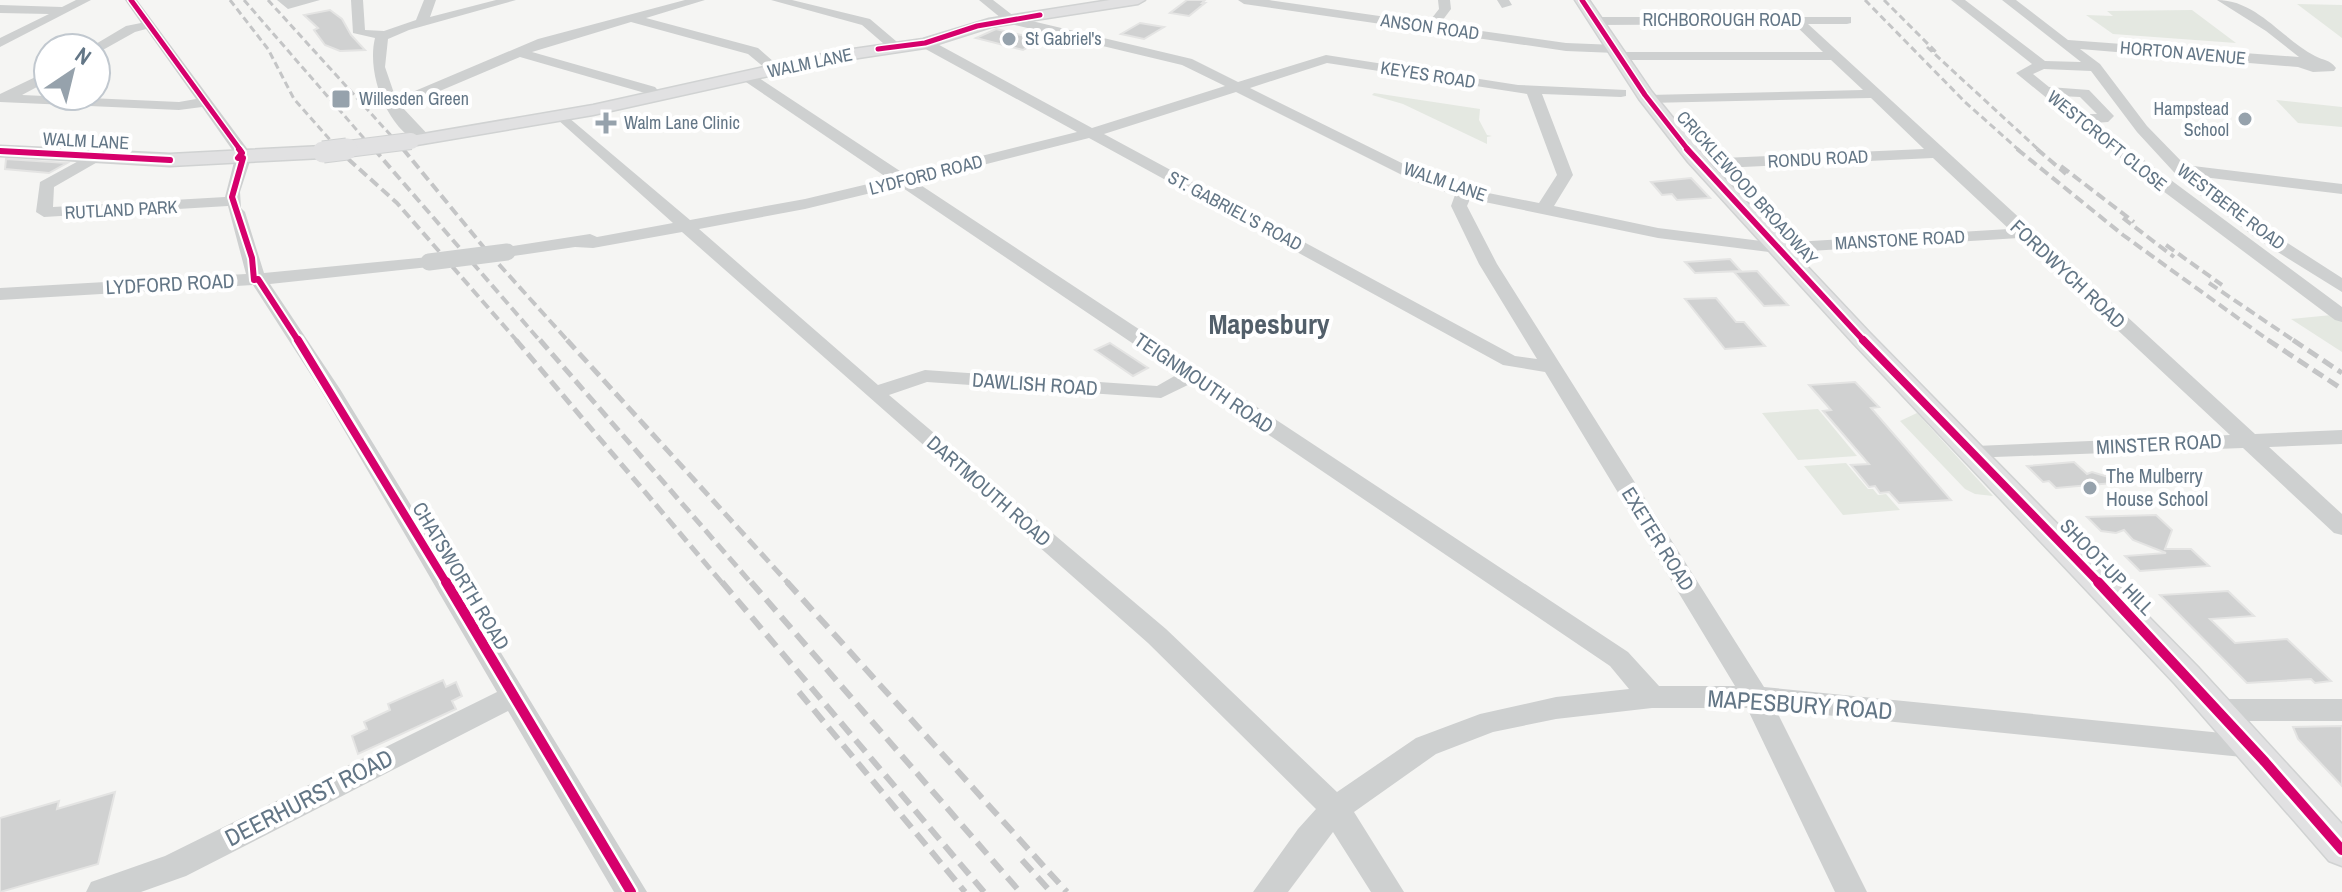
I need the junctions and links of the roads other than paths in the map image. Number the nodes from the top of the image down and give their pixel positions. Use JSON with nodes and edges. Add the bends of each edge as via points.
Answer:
{"nodes":[{"id":1,"x":85,"y":0,"type":"edge"},
{"id":2,"x":131,"y":0,"type":"edge"},
{"id":3,"x":283,"y":0,"type":"edge"},
{"id":4,"x":314,"y":0,"type":"edge"},
{"id":5,"x":357,"y":0,"type":"edge"},
{"id":6,"x":430,"y":0,"type":"edge"},
{"id":7,"x":510,"y":0,"type":"edge"},
{"id":8,"x":699,"y":0,"type":"edge"},
{"id":9,"x":777,"y":0,"type":"edge"},
{"id":10,"x":985,"y":0,"type":"edge"},
{"id":11,"x":1138,"y":0,"type":"edge"},
{"id":12,"x":1244,"y":0,"type":"edge"},
{"id":13,"x":1444,"y":0,"type":"edge"},
{"id":14,"x":1582,"y":0,"type":"edge"},
{"id":15,"x":1957,"y":0,"type":"edge"},
{"id":16,"x":2008,"y":0,"type":"edge"},
{"id":17,"x":2223,"y":0,"type":"edge"},
{"id":18,"x":0,"y":9,"type":"edge"},
{"id":19,"x":66,"y":10,"type":"junction"},
{"id":20,"x":1977,"y":15,"type":"junction"},
{"id":21,"x":2023,"y":16,"type":"dead end"},
{"id":22,"x":1810,"y":17,"type":"junction"},
{"id":23,"x":632,"y":19,"type":"junction"},
{"id":24,"x":1011,"y":20,"type":"junction"},
{"id":25,"x":1847,"y":20,"type":"dead end"},
{"id":26,"x":1597,"y":21,"type":"junction"},
{"id":27,"x":421,"y":23,"type":"junction"},
{"id":28,"x":149,"y":25,"type":"junction"},
{"id":29,"x":1431,"y":27,"type":"junction"},
{"id":30,"x":385,"y":35,"type":"junction"},
{"id":31,"x":112,"y":39,"type":"edge"},
{"id":32,"x":0,"y":43,"type":"edge"},
{"id":33,"x":925,"y":43,"type":"junction"},
{"id":34,"x":2067,"y":44,"type":"junction"},
{"id":35,"x":896,"y":47,"type":"junction"},
{"id":36,"x":522,"y":53,"type":"junction"},
{"id":37,"x":1618,"y":53,"type":"junction"},
{"id":38,"x":1835,"y":56,"type":"junction"},
{"id":39,"x":2042,"y":65,"type":"junction"},
{"id":40,"x":2095,"y":67,"type":"junction"},
{"id":41,"x":776,"y":70,"type":"junction"},
{"id":42,"x":748,"y":77,"type":"junction"},
{"id":43,"x":32,"y":83,"type":"edge"},
{"id":44,"x":1239,"y":86,"type":"junction"},
{"id":45,"x":1533,"y":90,"type":"junction"},
{"id":46,"x":2044,"y":91,"type":"junction"},
{"id":47,"x":1621,"y":93,"type":"dead end"},
{"id":48,"x":1875,"y":94,"type":"junction"},
{"id":49,"x":656,"y":96,"type":"junction"},
{"id":50,"x":3,"y":98,"type":"edge"},
{"id":51,"x":1648,"y":99,"type":"junction"},
{"id":52,"x":205,"y":102,"type":"junction"},
{"id":53,"x":392,"y":106,"type":"junction"},
{"id":54,"x":562,"y":116,"type":"junction"},
{"id":55,"x":2077,"y":118,"type":"junction"},
{"id":56,"x":1091,"y":133,"type":"junction"},
{"id":57,"x":418,"y":140,"type":"junction"},
{"id":58,"x":0,"y":151,"type":"edge"},
{"id":59,"x":1937,"y":153,"type":"junction"},
{"id":60,"x":95,"y":157,"type":"junction"},
{"id":61,"x":241,"y":158,"type":"junction"},
{"id":62,"x":1700,"y":164,"type":"junction"},
{"id":63,"x":2179,"y":169,"type":"junction"},
{"id":64,"x":901,"y":181,"type":"junction"},
{"id":65,"x":2322,"y":186,"type":"junction"},
{"id":66,"x":2342,"y":189,"type":"edge"},
{"id":67,"x":1464,"y":193,"type":"junction"},
{"id":68,"x":2342,"y":198,"type":"edge"},
{"id":69,"x":235,"y":206,"type":"junction"},
{"id":70,"x":1544,"y":209,"type":"junction"},
{"id":71,"x":2209,"y":220,"type":"junction"},
{"id":72,"x":2245,"y":221,"type":"junction"},
{"id":73,"x":685,"y":226,"type":"junction"},
{"id":74,"x":2024,"y":233,"type":"junction"},
{"id":75,"x":1777,"y":248,"type":"junction"},
{"id":76,"x":256,"y":280,"type":"junction"},
{"id":77,"x":2342,"y":286,"type":"edge"},
{"id":78,"x":0,"y":294,"type":"edge"},
{"id":79,"x":1839,"y":314,"type":"joint"},
{"id":80,"x":2342,"y":316,"type":"edge"},
{"id":81,"x":1549,"y":367,"type":"junction"},
{"id":82,"x":1192,"y":375,"type":"junction"},
{"id":83,"x":877,"y":392,"type":"junction"},
{"id":84,"x":2342,"y":437,"type":"edge"},
{"id":85,"x":2247,"y":440,"type":"junction"},
{"id":86,"x":1976,"y":453,"type":"junction"},
{"id":87,"x":2342,"y":527,"type":"edge"},
{"id":88,"x":513,"y":696,"type":"junction"},
{"id":89,"x":1652,"y":697,"type":"junction"},
{"id":90,"x":1756,"y":697,"type":"junction"},
{"id":91,"x":2219,"y":710,"type":"junction"},
{"id":92,"x":2342,"y":710,"type":"edge"},
{"id":93,"x":2252,"y":747,"type":"junction"},
{"id":94,"x":1335,"y":809,"type":"junction"},
{"id":95,"x":2342,"y":850,"type":"edge"},
{"id":96,"x":142,"y":886,"type":"edge"},
{"id":97,"x":102,"y":892,"type":"edge"},
{"id":98,"x":631,"y":892,"type":"edge"},
{"id":99,"x":1269,"y":892,"type":"edge"},
{"id":100,"x":1388,"y":892,"type":"edge"},
{"id":101,"x":1851,"y":892,"type":"edge"}],
"edges":[{"from":1,"to":19,"type":"street"},
{"from":2,"to":28,"type":"street"},
{"from":3,"to":4,"type":"street","via":[[288,5]]},
{"from":5,"to":30,"type":"street","via":[[359,33]]},
{"from":6,"to":27,"type":"street"},
{"from":7,"to":27,"type":"street"},
{"from":8,"to":23,"type":"street"},
{"from":9,"to":35,"type":"street","via":[[866,22]]},
{"from":10,"to":24,"type":"street"},
{"from":11,"to":24,"type":"main road"},
{"from":12,"to":29,"type":"street","name":"ANSON ROAD"},
{"from":13,"to":29,"type":"street","via":[[1445,9]]},
{"from":14,"to":26,"type":"main road","name":"CRICKLEWOOD BROADWAY"},
{"from":15,"to":20,"type":"street","name":"WESTCROFT CLOSE"},
{"from":16,"to":34,"type":"street","name":"WESTBERE ROAD"},
{"from":17,"to":34,"type":"street","name":"HORTON AVENUE","via":[[2271,28],[2305,61]]},
{"from":18,"to":19,"type":"street"},
{"from":19,"to":32,"type":"street"},
{"from":20,"to":21,"type":"street"},
{"from":20,"to":39,"type":"street","name":"WESTCROFT CLOSE"},
{"from":22,"to":25,"type":"street","name":"RICHBOROUGH ROAD"},
{"from":22,"to":26,"type":"street","name":"RICHBOROUGH ROAD"},
{"from":22,"to":38,"type":"street","name":"FORDWYCH ROAD"},
{"from":23,"to":36,"type":"street","via":[[562,36]]},
{"from":23,"to":41,"type":"street","via":[[753,51]]},
{"from":24,"to":33,"type":"main road","name":"WALM LANE"},
{"from":24,"to":44,"type":"street","name":"WALM LANE","via":[[1170,56]]},
{"from":26,"to":37,"type":"main road","name":"CRICKLEWOOD BROADWAY"},
{"from":27,"to":30,"type":"street"},
{"from":28,"to":31,"type":"street"},
{"from":28,"to":52,"type":"street"},
{"from":29,"to":37,"type":"street","name":"ANSON ROAD"},
{"from":30,"to":53,"type":"street","via":[[379,47],[383,87]]},
{"from":33,"to":35,"type":"main road","name":"WALM LANE"},
{"from":33,"to":56,"type":"street","name":"ST. GABRIEL'S ROAD"},
{"from":34,"to":40,"type":"street","name":"WESTBERE ROAD"},
{"from":35,"to":41,"type":"main road","name":"WALM LANE"},
{"from":36,"to":49,"type":"street"},
{"from":36,"to":53,"type":"street"},
{"from":37,"to":38,"type":"street","name":"ANSON ROAD"},
{"from":37,"to":51,"type":"main road","name":"CRICKLEWOOD BROADWAY"},
{"from":38,"to":48,"type":"street","name":"FORDWYCH ROAD"},
{"from":39,"to":40,"type":"street","name":"WESTCROFT CLOSE"},
{"from":39,"to":46,"type":"street","name":"WESTCROFT CLOSE","via":[[2023,73]]},
{"from":40,"to":63,"type":"street","name":"WESTBERE ROAD"},
{"from":41,"to":42,"type":"main road","name":"WALM LANE"},
{"from":42,"to":49,"type":"main road","name":"WALM LANE"},
{"from":42,"to":64,"type":"street","name":"TEIGNMOUTH ROAD"},
{"from":43,"to":50,"type":"street"},
{"from":44,"to":45,"type":"street","name":"KEYES ROAD","via":[[1326,59]]},
{"from":44,"to":56,"type":"street","name":"LYDFORD ROAD"},
{"from":44,"to":67,"type":"street","name":"WALM LANE","via":[[1420,178]]},
{"from":45,"to":47,"type":"street","name":"KEYES ROAD"},
{"from":45,"to":70,"type":"street","via":[[1565,175]]},
{"from":46,"to":55,"type":"street","name":"WESTCROFT CLOSE"},
{"from":46,"to":55,"type":"street","via":[[2084,93],[2107,116]]},
{"from":48,"to":51,"type":"street"},
{"from":48,"to":59,"type":"street","name":"FORDWYCH ROAD"},
{"from":49,"to":54,"type":"main road","name":"WALM LANE"},
{"from":50,"to":52,"type":"street","via":[[179,106]]},
{"from":51,"to":62,"type":"main road","name":"CRICKLEWOOD BROADWAY"},
{"from":52,"to":61,"type":"street"},
{"from":53,"to":57,"type":"street"},
{"from":54,"to":57,"type":"main road","name":"WALM LANE"},
{"from":54,"to":73,"type":"street","name":"DARTMOUTH ROAD"},
{"from":55,"to":71,"type":"street","name":"WESTCROFT CLOSE"},
{"from":56,"to":64,"type":"street","name":"LYDFORD ROAD"},
{"from":56,"to":81,"type":"street","name":"ST. GABRIEL'S ROAD","via":[[1510,361]]},
{"from":57,"to":61,"type":"main road","name":"WALM LANE","bridge":true},
{"from":58,"to":60,"type":"main road","name":"WALM LANE"},
{"from":59,"to":62,"type":"street","name":"RONDU ROAD"},
{"from":59,"to":74,"type":"street","name":"FORDWYCH ROAD"},
{"from":60,"to":61,"type":"main road","name":"WALM LANE"},
{"from":60,"to":69,"type":"street","name":"RUTLAND PARK","via":[[46,185],[44,212]]},
{"from":61,"to":69,"type":"street"},
{"from":62,"to":75,"type":"main road","name":"CRICKLEWOOD BROADWAY"},
{"from":63,"to":65,"type":"street"},
{"from":63,"to":72,"type":"street","name":"WESTBERE ROAD"},
{"from":64,"to":73,"type":"street","name":"LYDFORD ROAD"},
{"from":64,"to":82,"type":"street","name":"TEIGNMOUTH ROAD"},
{"from":65,"to":66,"type":"street"},
{"from":65,"to":68,"type":"street"},
{"from":67,"to":70,"type":"street","name":"WALM LANE"},
{"from":67,"to":81,"type":"street","name":"EXETER ROAD","via":[[1459,206]]},
{"from":69,"to":76,"type":"street","name":"CHATSWORTH ROAD"},
{"from":70,"to":75,"type":"street","name":"WALM LANE","via":[[1658,233]]},
{"from":71,"to":72,"type":"street"},
{"from":71,"to":80,"type":"street","name":"WESTCROFT CLOSE"},
{"from":72,"to":77,"type":"street","name":"WESTBERE ROAD"},
{"from":73,"to":76,"type":"street","name":"LYDFORD ROAD","bridge":true,"via":[[593,243]]},
{"from":73,"to":83,"type":"street","name":"DARTMOUTH ROAD"},
{"from":74,"to":75,"type":"street","name":"MANSTONE ROAD"},
{"from":74,"to":85,"type":"street","name":"FORDWYCH ROAD"},
{"from":75,"to":79,"type":"main road","name":"CRICKLEWOOD BROADWAY"},
{"from":76,"to":78,"type":"street","name":"LYDFORD ROAD"},
{"from":76,"to":88,"type":"street","name":"CHATSWORTH ROAD","via":[[330,389]]},
{"from":79,"to":86,"type":"main road","name":"SHOOT-UP HILL"},
{"from":81,"to":90,"type":"street","name":"EXETER ROAD"},
{"from":82,"to":83,"type":"street","name":"DAWLISH ROAD","via":[[1161,392],[925,376]]},
{"from":82,"to":89,"type":"street","name":"TEIGNMOUTH ROAD","via":[[1619,659]]},
{"from":83,"to":94,"type":"street","name":"DARTMOUTH ROAD","via":[[1157,636]]},
{"from":84,"to":85,"type":"street","name":"MINSTER ROAD"},
{"from":85,"to":86,"type":"street","name":"MINSTER ROAD"},
{"from":85,"to":87,"type":"street","name":"FORDWYCH ROAD"},
{"from":86,"to":91,"type":"main road","name":"SHOOT-UP HILL"},
{"from":88,"to":96,"type":"street","name":"DEERHURST ROAD"},
{"from":88,"to":98,"type":"street","name":"CHATSWORTH ROAD"},
{"from":89,"to":90,"type":"street","name":"MAPESBURY ROAD"},
{"from":89,"to":94,"type":"street","name":"MAPESBURY ROAD","via":[[1490,722],[1426,746]]},
{"from":90,"to":93,"type":"street","name":"MAPESBURY ROAD"},
{"from":90,"to":101,"type":"street","name":"EXETER ROAD"},
{"from":91,"to":92,"type":"street"},
{"from":91,"to":93,"type":"main road","name":"SHOOT-UP HILL"},
{"from":93,"to":95,"type":"main road","name":"SHOOT-UP HILL"},
{"from":94,"to":99,"type":"street","name":"MAPESBURY ROAD"},
{"from":94,"to":100,"type":"street","name":"DARTMOUTH ROAD"},
{"from":96,"to":97,"type":"street","name":"DEERHURST ROAD"}]}
